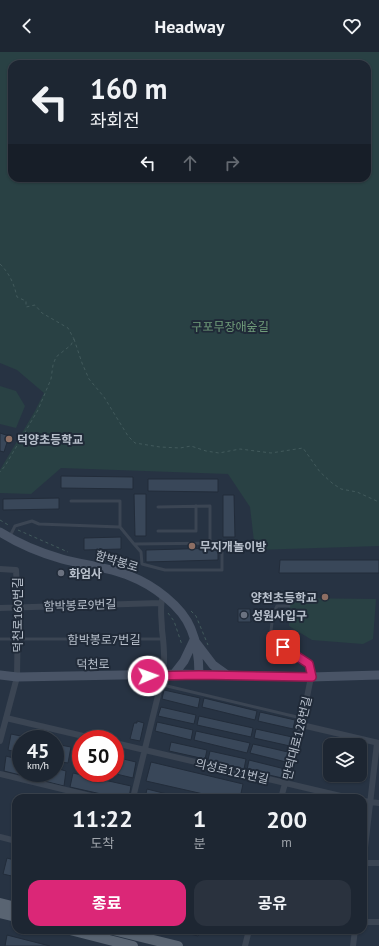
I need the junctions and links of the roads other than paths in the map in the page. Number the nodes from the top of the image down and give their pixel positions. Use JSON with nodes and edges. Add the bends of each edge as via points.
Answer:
{"nodes":[{"id":1,"x":71,"y":500,"type":"dead end"},
{"id":2,"x":196,"y":506,"type":"junction"},
{"id":3,"x":158,"y":507,"type":"dead end"},
{"id":4,"x":120,"y":527,"type":"junction"},
{"id":5,"x":158,"y":531,"type":"dead end"},
{"id":6,"x":0,"y":532,"type":"edge"},
{"id":7,"x":10,"y":538,"type":"junction"},
{"id":8,"x":134,"y":544,"type":"junction"},
{"id":9,"x":210,"y":544,"type":"junction"},
{"id":10,"x":0,"y":569,"type":"edge"},
{"id":11,"x":162,"y":599,"type":"junction"},
{"id":12,"x":289,"y":606,"type":"dead end"},
{"id":13,"x":0,"y":608,"type":"edge"},
{"id":14,"x":18,"y":608,"type":"junction"},
{"id":15,"x":0,"y":638,"type":"edge"},
{"id":16,"x":17,"y":638,"type":"junction"},
{"id":17,"x":163,"y":639,"type":"junction"},
{"id":18,"x":194,"y":640,"type":"junction"},
{"id":19,"x":174,"y":674,"type":"junction"},
{"id":20,"x":0,"y":675,"type":"edge"},
{"id":21,"x":163,"y":675,"type":"junction"},
{"id":22,"x":199,"y":675,"type":"junction"},
{"id":23,"x":227,"y":675,"type":"junction"},
{"id":24,"x":379,"y":675,"type":"edge"},
{"id":25,"x":17,"y":677,"type":"junction"},
{"id":26,"x":312,"y":677,"type":"junction"},
{"id":27,"x":167,"y":686,"type":"dead end"},
{"id":28,"x":6,"y":718,"type":"junction"},
{"id":29,"x":302,"y":722,"type":"junction"},
{"id":30,"x":72,"y":733,"type":"edge"},
{"id":31,"x":0,"y":741,"type":"edge"},
{"id":32,"x":378,"y":743,"type":"edge"},
{"id":33,"x":124,"y":746,"type":"edge"},
{"id":34,"x":144,"y":750,"type":"junction"},
{"id":35,"x":0,"y":774,"type":"edge"},
{"id":36,"x":285,"y":784,"type":"junction"},
{"id":37,"x":82,"y":794,"type":"edge"},
{"id":38,"x":134,"y":794,"type":"edge"},
{"id":39,"x":282,"y":794,"type":"edge"},
{"id":40,"x":331,"y":794,"type":"edge"},
{"id":41,"x":367,"y":802,"type":"edge"},
{"id":42,"x":370,"y":803,"type":"junction"},
{"id":43,"x":379,"y":803,"type":"edge"},
{"id":44,"x":367,"y":829,"type":"edge"},
{"id":45,"x":0,"y":837,"type":"edge"},
{"id":46,"x":12,"y":840,"type":"edge"},
{"id":47,"x":379,"y":863,"type":"edge"},
{"id":48,"x":367,"y":864,"type":"edge"},
{"id":49,"x":0,"y":903,"type":"edge"},
{"id":50,"x":12,"y":906,"type":"edge"},
{"id":51,"x":0,"y":913,"type":"edge"},
{"id":52,"x":12,"y":916,"type":"edge"},
{"id":53,"x":367,"y":922,"type":"edge"},
{"id":54,"x":379,"y":922,"type":"edge"},
{"id":55,"x":85,"y":934,"type":"edge"},
{"id":56,"x":129,"y":934,"type":"edge"},
{"id":57,"x":248,"y":934,"type":"edge"},
{"id":58,"x":354,"y":934,"type":"edge"},
{"id":59,"x":130,"y":946,"type":"edge"},
{"id":60,"x":178,"y":946,"type":"edge"},
{"id":61,"x":245,"y":946,"type":"edge"},
{"id":62,"x":353,"y":946,"type":"edge"}],
"edges":[{"from":1,"to":4,"type":"lane","via":[[120,501]]},
{"from":2,"to":3,"type":"lane"},
{"from":2,"to":5,"type":"lane","via":[[196,531]]},
{"from":2,"to":9,"type":"lane","via":[[210,506]]},
{"from":4,"to":7,"type":"lane","via":[[39,524],[32,521],[15,526]]},
{"from":4,"to":8,"type":"lane"},
{"from":6,"to":7,"type":"main road","name":"함박봉로"},
{"from":7,"to":11,"type":"main road","name":"함박봉로","via":[[63,559],[130,576],[153,588]]},
{"from":8,"to":9,"type":"lane"},
{"from":8,"to":9,"type":"lane","via":[[141,552],[142,564],[165,570],[222,570],[222,543]]},
{"from":10,"to":14,"type":"street","name":"덕천로160번길","via":[[16,570]]},
{"from":11,"to":14,"type":"street","name":"함박봉로9번길"},
{"from":11,"to":17,"type":"street"},
{"from":11,"to":18,"type":"main road","name":"함박봉로","via":[[183,615]]},
{"from":12,"to":26,"type":"lane","via":[[276,606],[270,639],[309,664]]},
{"from":13,"to":14,"type":"street","name":"함박봉로9번길"},
{"from":14,"to":16,"type":"street","name":"덕천로160번길"},
{"from":15,"to":16,"type":"lane","name":"함박봉로7번길"},
{"from":16,"to":17,"type":"lane","name":"함박봉로7번길"},
{"from":16,"to":25,"type":"street","name":"덕천로160번길"},
{"from":17,"to":21,"type":"street"},
{"from":18,"to":19,"type":"main road","via":[[184,661]]},
{"from":18,"to":22,"type":"main road","name":"함박봉로"},
{"from":18,"to":23,"type":"main road","via":[[213,665]]},
{"from":19,"to":21,"type":"main road","name":"덕천로"},
{"from":19,"to":22,"type":"main road","name":"덕천로"},
{"from":20,"to":25,"type":"main road","name":"덕천로"},
{"from":21,"to":25,"type":"main road","name":"덕천로"},
{"from":21,"to":34,"type":"street"},
{"from":22,"to":23,"type":"main road","name":"덕천로"},
{"from":23,"to":26,"type":"main road","name":"덕천로"},
{"from":24,"to":26,"type":"main road","name":"덕천로"},
{"from":25,"to":28,"type":"street","name":"덕천로160번길"},
{"from":26,"to":29,"type":"street","name":"만덕대로128번길"},
{"from":27,"to":29,"type":"lane","via":[[297,717]]},
{"from":28,"to":30,"type":"street"},
{"from":28,"to":31,"type":"street","name":"덕천로160번길"},
{"from":29,"to":32,"type":"street","via":[[306,726]]},
{"from":29,"to":36,"type":"street","name":"만덕대로128번길"},
{"from":32,"to":42,"type":"street"},
{"from":33,"to":34,"type":"street","name":"의성로121번길"},
{"from":34,"to":36,"type":"street","name":"의성로121번길"},
{"from":34,"to":38,"type":"street"},
{"from":35,"to":37,"type":"street"},
{"from":36,"to":39,"type":"street","name":"만덕대로128번길"},
{"from":36,"to":40,"type":"street","name":"의성로121번길"},
{"from":41,"to":42,"type":"street"},
{"from":42,"to":43,"type":"street"},
{"from":42,"to":44,"type":"street"},
{"from":45,"to":46,"type":"street"},
{"from":47,"to":48,"type":"street"},
{"from":49,"to":50,"type":"main road"},
{"from":51,"to":52,"type":"main road"},
{"from":53,"to":54,"type":"street"},
{"from":55,"to":59,"type":"main road"},
{"from":56,"to":60,"type":"main road"},
{"from":57,"to":61,"type":"street"},
{"from":58,"to":62,"type":"street"}]}
